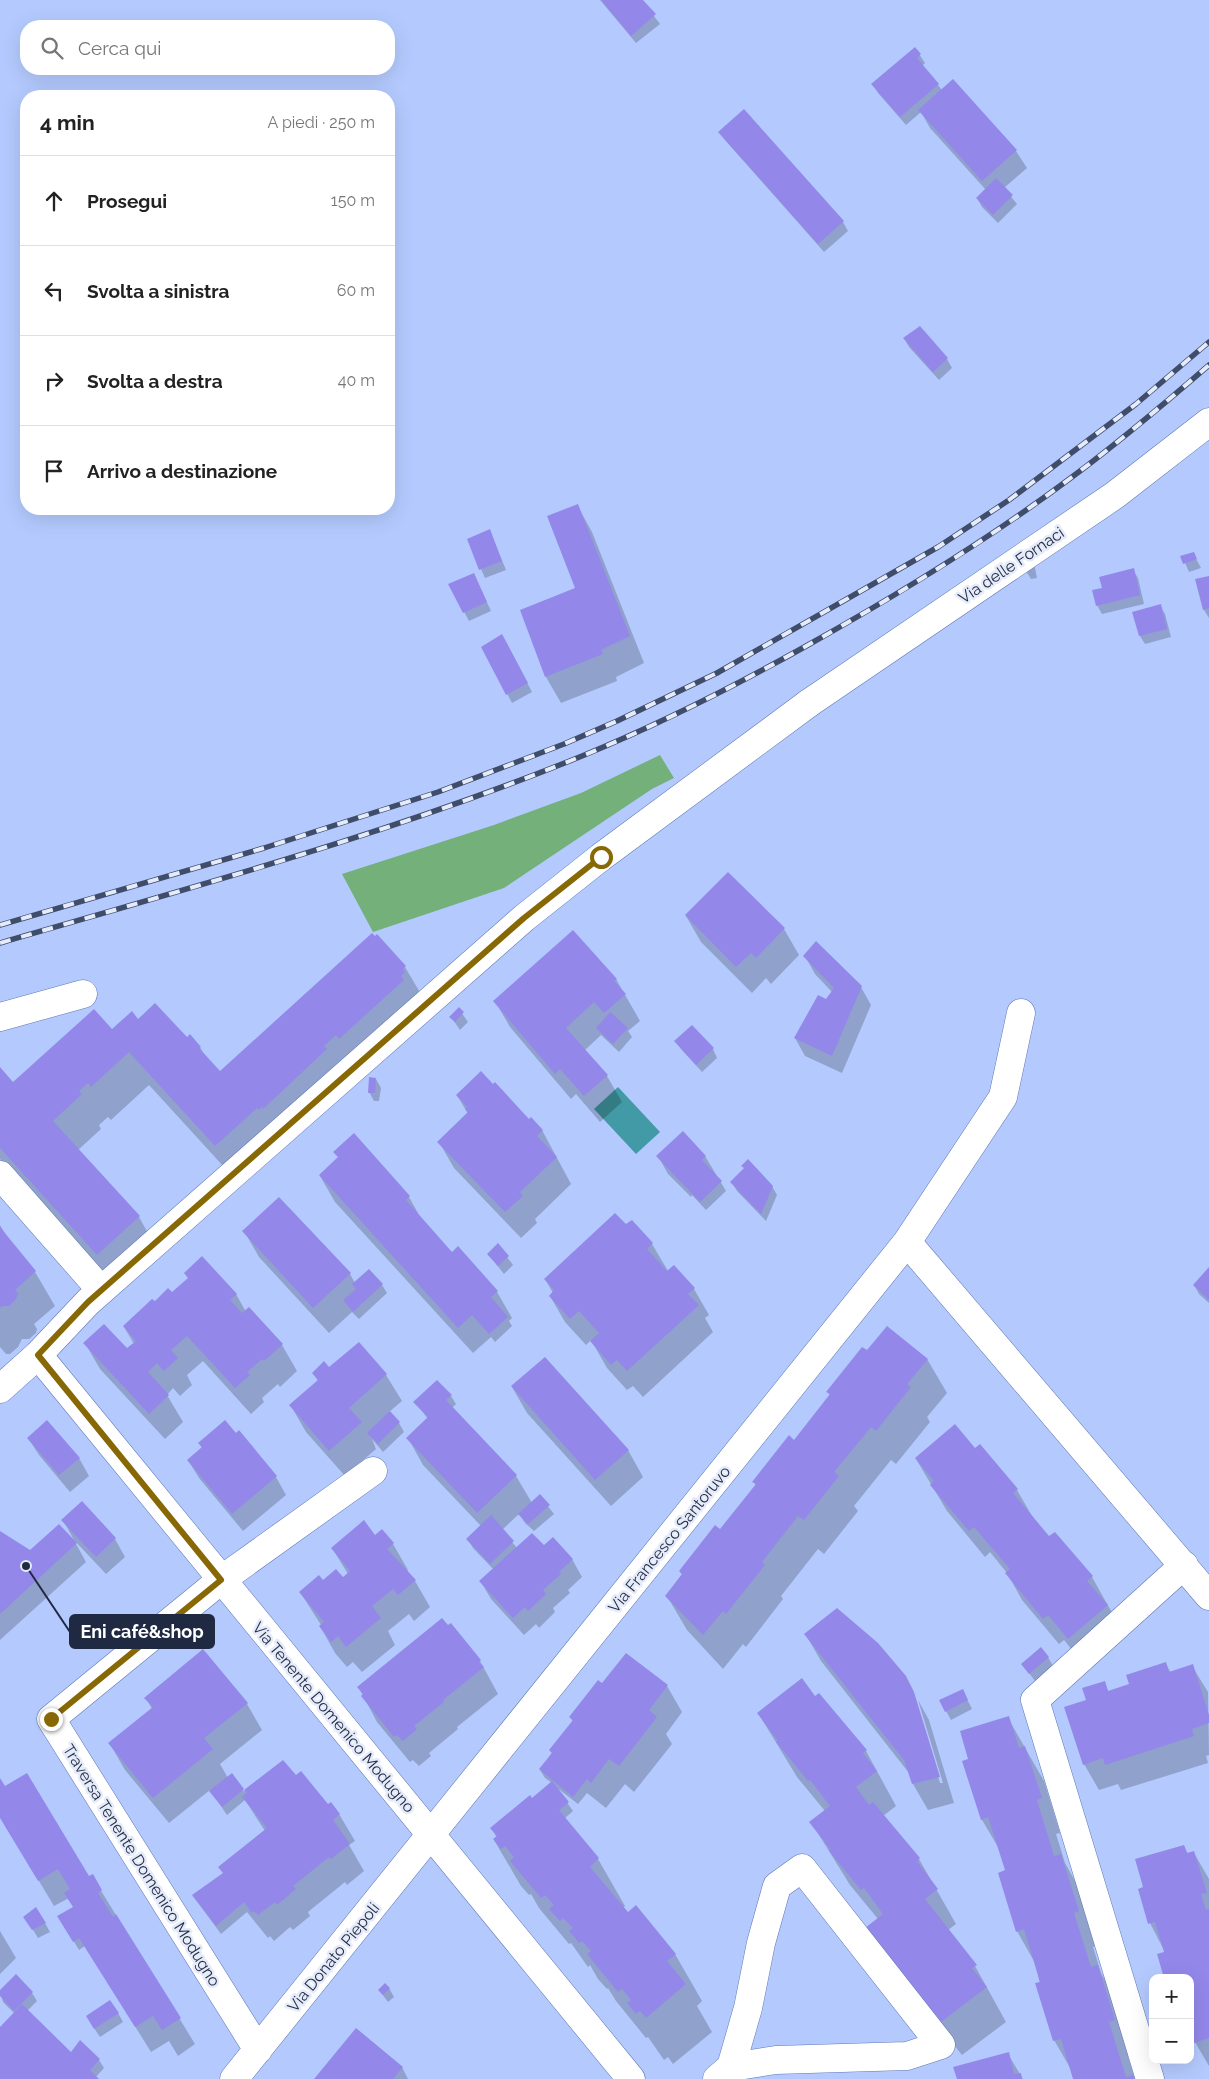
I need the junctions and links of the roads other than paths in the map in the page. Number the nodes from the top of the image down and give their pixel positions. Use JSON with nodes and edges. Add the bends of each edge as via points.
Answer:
{"nodes":[{"id":1,"x":1209,"y":422,"type":"edge"},
{"id":2,"x":83,"y":994,"type":"dead end"},
{"id":3,"x":1022,"y":1014,"type":"dead end"},
{"id":4,"x":0,"y":1017,"type":"edge"},
{"id":5,"x":0,"y":1175,"type":"edge"},
{"id":6,"x":907,"y":1242,"type":"junction"},
{"id":7,"x":101,"y":1290,"type":"junction"},
{"id":8,"x":38,"y":1355,"type":"junction"},
{"id":9,"x":0,"y":1389,"type":"edge"},
{"id":10,"x":374,"y":1471,"type":"dead end"},
{"id":11,"x":1184,"y":1565,"type":"junction"},
{"id":12,"x":221,"y":1580,"type":"junction"},
{"id":13,"x":1209,"y":1596,"type":"edge"},
{"id":14,"x":431,"y":1835,"type":"junction"},
{"id":15,"x":258,"y":2050,"type":"junction"},
{"id":16,"x":785,"y":2070,"type":"edge"},
{"id":17,"x":724,"y":2073,"type":"edge"},
{"id":18,"x":629,"y":2078,"type":"edge"},
{"id":19,"x":234,"y":2079,"type":"edge"},
{"id":20,"x":1150,"y":2079,"type":"edge"}],
"edges":[{"from":1,"to":7,"type":"street","name":"Via delle Fornaci","via":[[1115,495],[809,703],[601,857],[524,918]]},
{"from":2,"to":4,"type":"street"},
{"from":3,"to":6,"type":"street","name":"Via Francesco Santoruvo","via":[[1003,1097]]},
{"from":5,"to":7,"type":"street"},
{"from":6,"to":11,"type":"street"},
{"from":6,"to":14,"type":"street","name":"Via Francesco Santoruvo"},
{"from":7,"to":8,"type":"street","name":"Via delle Fornaci"},
{"from":8,"to":9,"type":"street","name":"Via delle Fornaci"},
{"from":8,"to":12,"type":"street","name":"Via Tenente Domenico Modugno"},
{"from":10,"to":12,"type":"street","name":"Traversa Tenente Domenico Modugno"},
{"from":11,"to":13,"type":"street"},
{"from":11,"to":20,"type":"street","via":[[1036,1700]]},
{"from":12,"to":14,"type":"street","name":"Via Tenente Domenico Modugno"},
{"from":12,"to":15,"type":"street","name":"Traversa Tenente Domenico Modugno","via":[[51,1719]]},
{"from":14,"to":15,"type":"street","name":"Via Donato Piepoli"},
{"from":14,"to":18,"type":"street","name":"Via Tenente Domenico Modugno"},
{"from":15,"to":19,"type":"street","name":"Via Donato Piepoli"},
{"from":16,"to":17,"type":"street"},
{"from":16,"to":17,"type":"street","via":[[907,2056],[941,2045],[802,1868],[777,1886],[748,2008]]}]}
